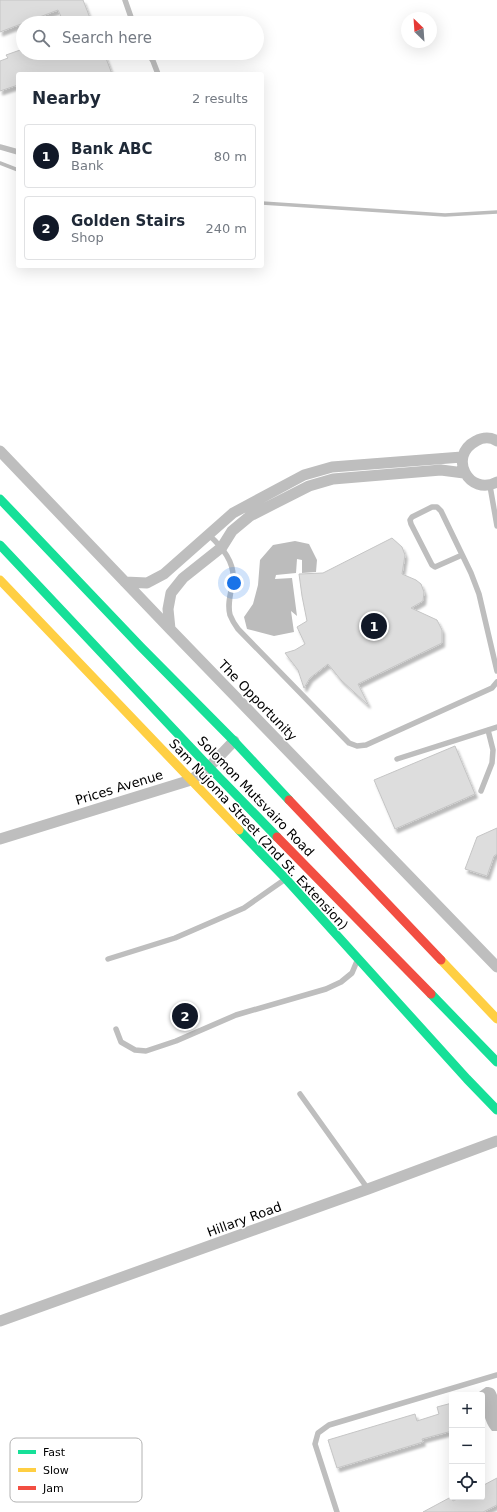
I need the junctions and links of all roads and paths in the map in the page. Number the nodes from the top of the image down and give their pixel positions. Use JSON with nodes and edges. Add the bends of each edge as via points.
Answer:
{"nodes":[{"id":1,"x":125,"y":0,"type":"edge"},
{"id":2,"x":131,"y":16,"type":"edge"},
{"id":3,"x":152,"y":60,"type":"edge"},
{"id":4,"x":157,"y":72,"type":"edge"},
{"id":5,"x":0,"y":146,"type":"edge"},
{"id":6,"x":16,"y":151,"type":"edge"},
{"id":7,"x":497,"y":440,"type":"edge"},
{"id":8,"x":0,"y":451,"type":"edge"},
{"id":9,"x":462,"y":457,"type":"junction"},
{"id":10,"x":464,"y":474,"type":"junction"},
{"id":11,"x":493,"y":484,"type":"edge"},
{"id":12,"x":0,"y":499,"type":"edge"},
{"id":13,"x":497,"y":526,"type":"edge"},
{"id":14,"x":209,"y":535,"type":"junction"},
{"id":15,"x":0,"y":545,"type":"edge"},
{"id":16,"x":222,"y":546,"type":"junction"},
{"id":17,"x":462,"y":556,"type":"junction"},
{"id":18,"x":0,"y":580,"type":"edge"},
{"id":19,"x":125,"y":582,"type":"junction"},
{"id":20,"x":170,"y":629,"type":"junction"},
{"id":21,"x":497,"y":671,"type":"edge"},
{"id":22,"x":497,"y":682,"type":"edge"},
{"id":23,"x":497,"y":727,"type":"edge"},
{"id":24,"x":488,"y":730,"type":"junction"},
{"id":25,"x":234,"y":741,"type":"junction"},
{"id":26,"x":397,"y":759,"type":"dead end"},
{"id":27,"x":209,"y":767,"type":"junction"},
{"id":28,"x":191,"y":780,"type":"junction"},
{"id":29,"x":481,"y":791,"type":"dead end"},
{"id":30,"x":0,"y":839,"type":"edge"},
{"id":31,"x":286,"y":879,"type":"junction"},
{"id":32,"x":108,"y":959,"type":"dead end"},
{"id":33,"x":358,"y":959,"type":"junction"},
{"id":34,"x":497,"y":967,"type":"edge"},
{"id":35,"x":497,"y":1019,"type":"edge"},
{"id":36,"x":116,"y":1030,"type":"dead end"},
{"id":37,"x":497,"y":1062,"type":"edge"},
{"id":38,"x":300,"y":1094,"type":"dead end"},
{"id":39,"x":497,"y":1110,"type":"edge"},
{"id":40,"x":497,"y":1141,"type":"edge"},
{"id":41,"x":368,"y":1189,"type":"junction"},
{"id":42,"x":0,"y":1321,"type":"edge"},
{"id":43,"x":497,"y":1375,"type":"edge"},
{"id":44,"x":337,"y":1512,"type":"edge"}],
"edges":[{"from":1,"to":2,"type":"lane"},
{"from":3,"to":4,"type":"lane"},
{"from":5,"to":6,"type":"lane"},
{"from":7,"to":9,"type":"street","via":[[482,438],[469,444]]},
{"from":8,"to":19,"type":"street","name":"The Opportunity"},
{"from":9,"to":10,"type":"street"},
{"from":9,"to":14,"type":"street","via":[[332,467],[304,475],[233,513]]},
{"from":10,"to":11,"type":"street","via":[[475,484]]},
{"from":10,"to":16,"type":"street","via":[[441,470],[333,479],[309,486],[250,516],[232,531]]},
{"from":11,"to":13,"type":"lane"},
{"from":12,"to":25,"type":"main road"},
{"from":14,"to":16,"type":"lane"},
{"from":14,"to":19,"type":"street","via":[[164,574],[147,583]]},
{"from":15,"to":27,"type":"main road","name":"Solomon Mutsvairo Road"},
{"from":16,"to":20,"type":"street","via":[[183,578],[171,593],[168,609]]},
{"from":16,"to":22,"type":"lane","via":[[231,564],[233,579],[229,596],[230,615],[238,629],[348,743],[366,745],[492,688]]},
{"from":17,"to":17,"type":"lane","via":[[441,511],[432,507],[412,517],[411,524],[432,565],[440,566]]},
{"from":17,"to":21,"type":"lane","via":[[478,594]]},
{"from":18,"to":28,"type":"main road","name":"Sam Nujoma Street (2nd St. Extension)"},
{"from":19,"to":20,"type":"street","name":"The Opportunity"},
{"from":20,"to":34,"type":"street","name":"The Opportunity"},
{"from":23,"to":24,"type":"lane"},
{"from":24,"to":26,"type":"lane"},
{"from":24,"to":29,"type":"lane","via":[[493,750],[492,764]]},
{"from":25,"to":27,"type":"street","name":"Prices Avenue"},
{"from":25,"to":35,"type":"main road"},
{"from":27,"to":28,"type":"street","name":"Prices Avenue"},
{"from":27,"to":37,"type":"main road","name":"Solomon Mutsvairo Road"},
{"from":28,"to":30,"type":"street","name":"Prices Avenue"},
{"from":28,"to":31,"type":"main road","name":"Sam Nujoma Street (2nd St. Extension)"},
{"from":31,"to":32,"type":"lane","via":[[244,908],[175,938]]},
{"from":31,"to":33,"type":"main road","name":"Sam Nujoma Street (2nd St. Extension)"},
{"from":33,"to":36,"type":"lane","via":[[352,972],[341,982],[236,1015],[146,1051],[135,1050],[121,1042]]},
{"from":33,"to":39,"type":"main road","name":"Sam Nujoma Street (2nd St. Extension)"},
{"from":38,"to":41,"type":"lane"},
{"from":40,"to":41,"type":"street","name":"Hillary Road"},
{"from":41,"to":42,"type":"street","name":"Hillary Road"},
{"from":43,"to":44,"type":"lane","via":[[329,1425],[318,1433],[315,1444]]}]}
